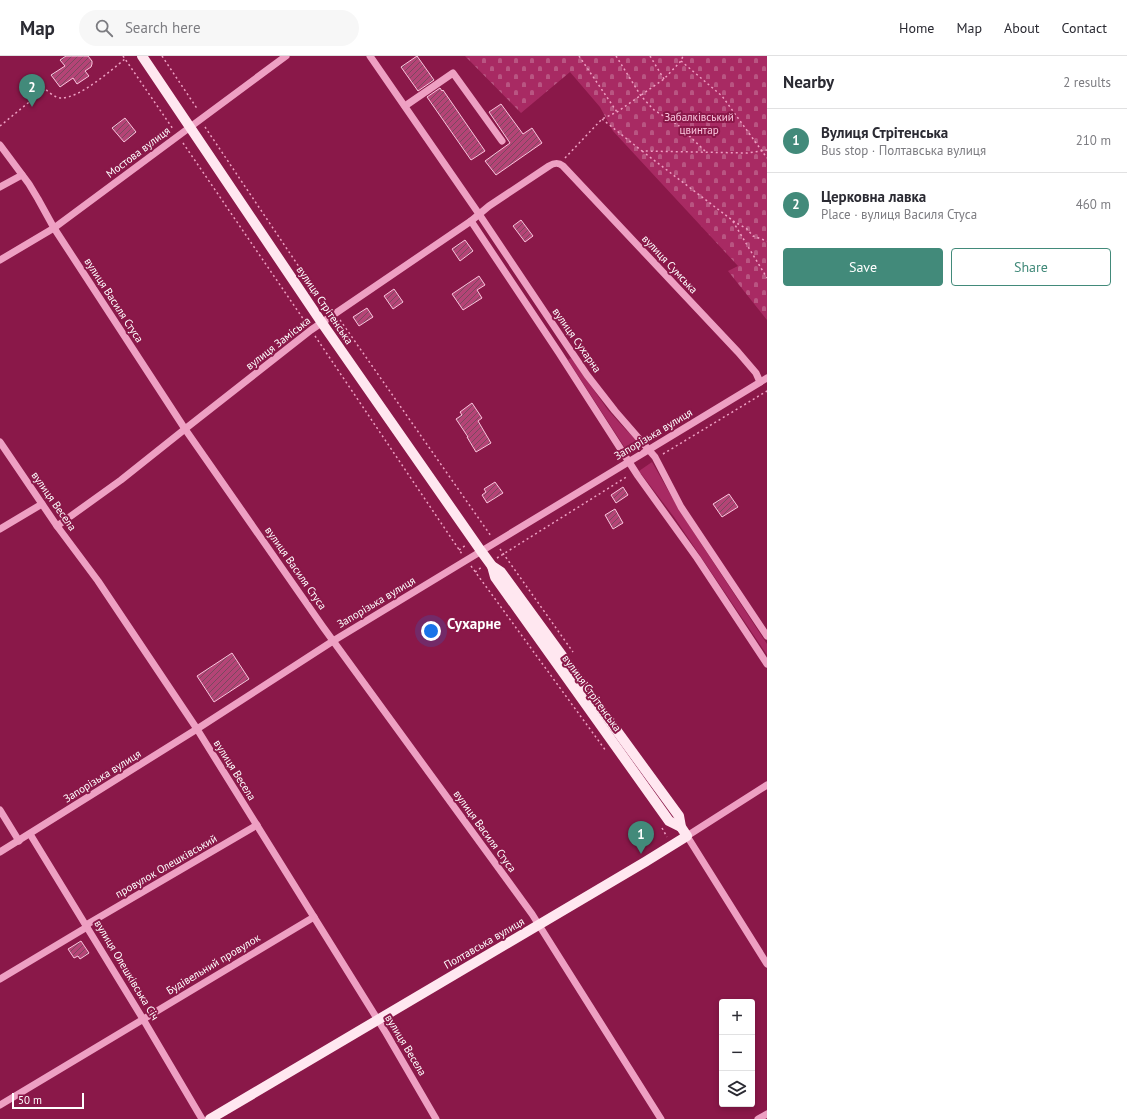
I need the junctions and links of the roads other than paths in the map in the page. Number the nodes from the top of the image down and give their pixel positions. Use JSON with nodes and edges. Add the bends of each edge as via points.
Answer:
{"nodes":[{"id":1,"x":142,"y":56,"type":"edge"},
{"id":2,"x":286,"y":56,"type":"edge"},
{"id":3,"x":370,"y":56,"type":"edge"},
{"id":4,"x":405,"y":106,"type":"junction"},
{"id":5,"x":189,"y":127,"type":"junction"},
{"id":6,"x":502,"y":141,"type":"dead end"},
{"id":7,"x":0,"y":145,"type":"edge"},
{"id":8,"x":560,"y":164,"type":"joint"},
{"id":9,"x":22,"y":175,"type":"junction"},
{"id":10,"x":0,"y":188,"type":"edge"},
{"id":11,"x":479,"y":214,"type":"junction"},
{"id":12,"x":471,"y":221,"type":"junction"},
{"id":13,"x":54,"y":228,"type":"junction"},
{"id":14,"x":0,"y":260,"type":"edge"},
{"id":15,"x":322,"y":323,"type":"junction"},
{"id":16,"x":568,"y":347,"type":"junction"},
{"id":17,"x":559,"y":353,"type":"junction"},
{"id":18,"x":767,"y":378,"type":"edge"},
{"id":19,"x":760,"y":382,"type":"junction"},
{"id":20,"x":185,"y":429,"type":"junction"},
{"id":21,"x":0,"y":442,"type":"edge"},
{"id":22,"x":649,"y":450,"type":"junction"},
{"id":23,"x":629,"y":461,"type":"junction"},
{"id":24,"x":42,"y":504,"type":"junction"},
{"id":25,"x":57,"y":526,"type":"junction"},
{"id":26,"x":0,"y":529,"type":"edge"},
{"id":27,"x":481,"y":551,"type":"junction"},
{"id":28,"x":767,"y":636,"type":"edge"},
{"id":29,"x":333,"y":641,"type":"junction"},
{"id":30,"x":767,"y":664,"type":"edge"},
{"id":31,"x":197,"y":729,"type":"junction"},
{"id":32,"x":767,"y":785,"type":"edge"},
{"id":33,"x":0,"y":810,"type":"edge"},
{"id":34,"x":257,"y":825,"type":"junction"},
{"id":35,"x":30,"y":834,"type":"junction"},
{"id":36,"x":687,"y":836,"type":"junction"},
{"id":37,"x":19,"y":841,"type":"junction"},
{"id":38,"x":0,"y":852,"type":"edge"},
{"id":39,"x":314,"y":917,"type":"junction"},
{"id":40,"x":539,"y":925,"type":"junction"},
{"id":41,"x":87,"y":926,"type":"junction"},
{"id":42,"x":767,"y":964,"type":"edge"},
{"id":43,"x":0,"y":979,"type":"edge"},
{"id":44,"x":143,"y":1019,"type":"junction"},
{"id":45,"x":378,"y":1020,"type":"junction"},
{"id":46,"x":0,"y":1105,"type":"edge"},
{"id":47,"x":767,"y":1114,"type":"edge"},
{"id":48,"x":202,"y":1119,"type":"edge"},
{"id":49,"x":210,"y":1119,"type":"edge"},
{"id":50,"x":436,"y":1119,"type":"edge"},
{"id":51,"x":660,"y":1119,"type":"edge"},
{"id":52,"x":758,"y":1119,"type":"edge"}],
"edges":[{"from":1,"to":5,"type":"main road","name":"вулиця Стрітенська"},
{"from":2,"to":5,"type":"street","name":"Мостова вулиця"},
{"from":3,"to":4,"type":"street","name":"вулиця Сухарна"},
{"from":4,"to":6,"type":"street","via":[[453,73]]},
{"from":4,"to":11,"type":"street","name":"вулиця Сухарна"},
{"from":5,"to":13,"type":"street","name":"Мостова вулиця"},
{"from":5,"to":15,"type":"main road","name":"вулиця Стрітенська"},
{"from":7,"to":9,"type":"street","name":"вулиця Василя Стуса"},
{"from":8,"to":11,"type":"street","name":"вулиця Заміська","via":[[549,166]]},
{"from":8,"to":19,"type":"street","name":"вулиця Сумська","via":[[738,352],[756,373]]},
{"from":9,"to":10,"type":"street"},
{"from":9,"to":13,"type":"street","name":"вулиця Василя Стуса"},
{"from":11,"to":12,"type":"street","name":"вулиця Заміська"},
{"from":11,"to":16,"type":"street","name":"вулиця Сухарна"},
{"from":12,"to":15,"type":"street","name":"вулиця Заміська"},
{"from":12,"to":17,"type":"street","name":"вулиця Сухарна"},
{"from":13,"to":14,"type":"street","name":"Мостова вулиця"},
{"from":13,"to":20,"type":"street","name":"вулиця Василя Стуса"},
{"from":15,"to":20,"type":"street","name":"вулиця Заміська"},
{"from":15,"to":27,"type":"main road","name":"вулиця Стрітенська"},
{"from":16,"to":17,"type":"street"},
{"from":16,"to":22,"type":"street","name":"вулиця Сухарна","via":[[587,375]]},
{"from":17,"to":23,"type":"street","name":"вулиця Сухарна"},
{"from":18,"to":19,"type":"street","name":"Запорізька вулиця"},
{"from":19,"to":22,"type":"street","name":"Запорізька вулиця"},
{"from":20,"to":25,"type":"street","name":"вулиця Заміська"},
{"from":20,"to":29,"type":"street","name":"вулиця Василя Стуса"},
{"from":21,"to":24,"type":"street","name":"вулиця Весела"},
{"from":22,"to":23,"type":"street","name":"Запорізька вулиця"},
{"from":22,"to":28,"type":"street","name":"вулиця Сухарна","via":[[681,507]]},
{"from":23,"to":27,"type":"street","name":"Запорізька вулиця"},
{"from":23,"to":30,"type":"street","name":"вулиця Сухарна"},
{"from":24,"to":25,"type":"street","name":"вулиця Весела"},
{"from":24,"to":26,"type":"street"},
{"from":25,"to":31,"type":"street","name":"вулиця Весела","via":[[98,581]]},
{"from":27,"to":29,"type":"street","name":"Запорізька вулиця"},
{"from":27,"to":36,"type":"main road","name":"вулиця Стрітенська","via":[[495,577],[669,821],[680,827]]},
{"from":29,"to":31,"type":"street","name":"Запорізька вулиця"},
{"from":29,"to":40,"type":"street","name":"вулиця Василя Стуса"},
{"from":31,"to":34,"type":"street","name":"вулиця Весела"},
{"from":31,"to":35,"type":"street","name":"Запорізька вулиця"},
{"from":32,"to":36,"type":"street","name":"Полтавська вулиця"},
{"from":33,"to":37,"type":"street"},
{"from":34,"to":39,"type":"street","name":"вулиця Весела"},
{"from":34,"to":41,"type":"street","name":"провулок Олешківський"},
{"from":35,"to":37,"type":"street","name":"Запорізька вулиця"},
{"from":35,"to":41,"type":"street","name":"вулиця Олешківська Січ"},
{"from":36,"to":40,"type":"main road","name":"Полтавська вулиця"},
{"from":36,"to":42,"type":"street","name":"вулиця Стрітенська"},
{"from":37,"to":38,"type":"street","name":"Запорізька вулиця"},
{"from":39,"to":44,"type":"street","name":"Будівельний провулок"},
{"from":39,"to":45,"type":"street","name":"вулиця Весела"},
{"from":40,"to":45,"type":"main road","name":"Полтавська вулиця"},
{"from":40,"to":51,"type":"street","name":"вулиця Василя Стуса"},
{"from":41,"to":43,"type":"street","name":"провулок Олешківський"},
{"from":41,"to":44,"type":"street","name":"вулиця Олешківська Січ"},
{"from":44,"to":46,"type":"street","name":"Будівельний провулок"},
{"from":44,"to":48,"type":"street","name":"вулиця Олешківська Січ"},
{"from":45,"to":49,"type":"main road","name":"Полтавська вулиця"},
{"from":45,"to":50,"type":"street","name":"вулиця Весела"},
{"from":47,"to":52,"type":"street"}]}
